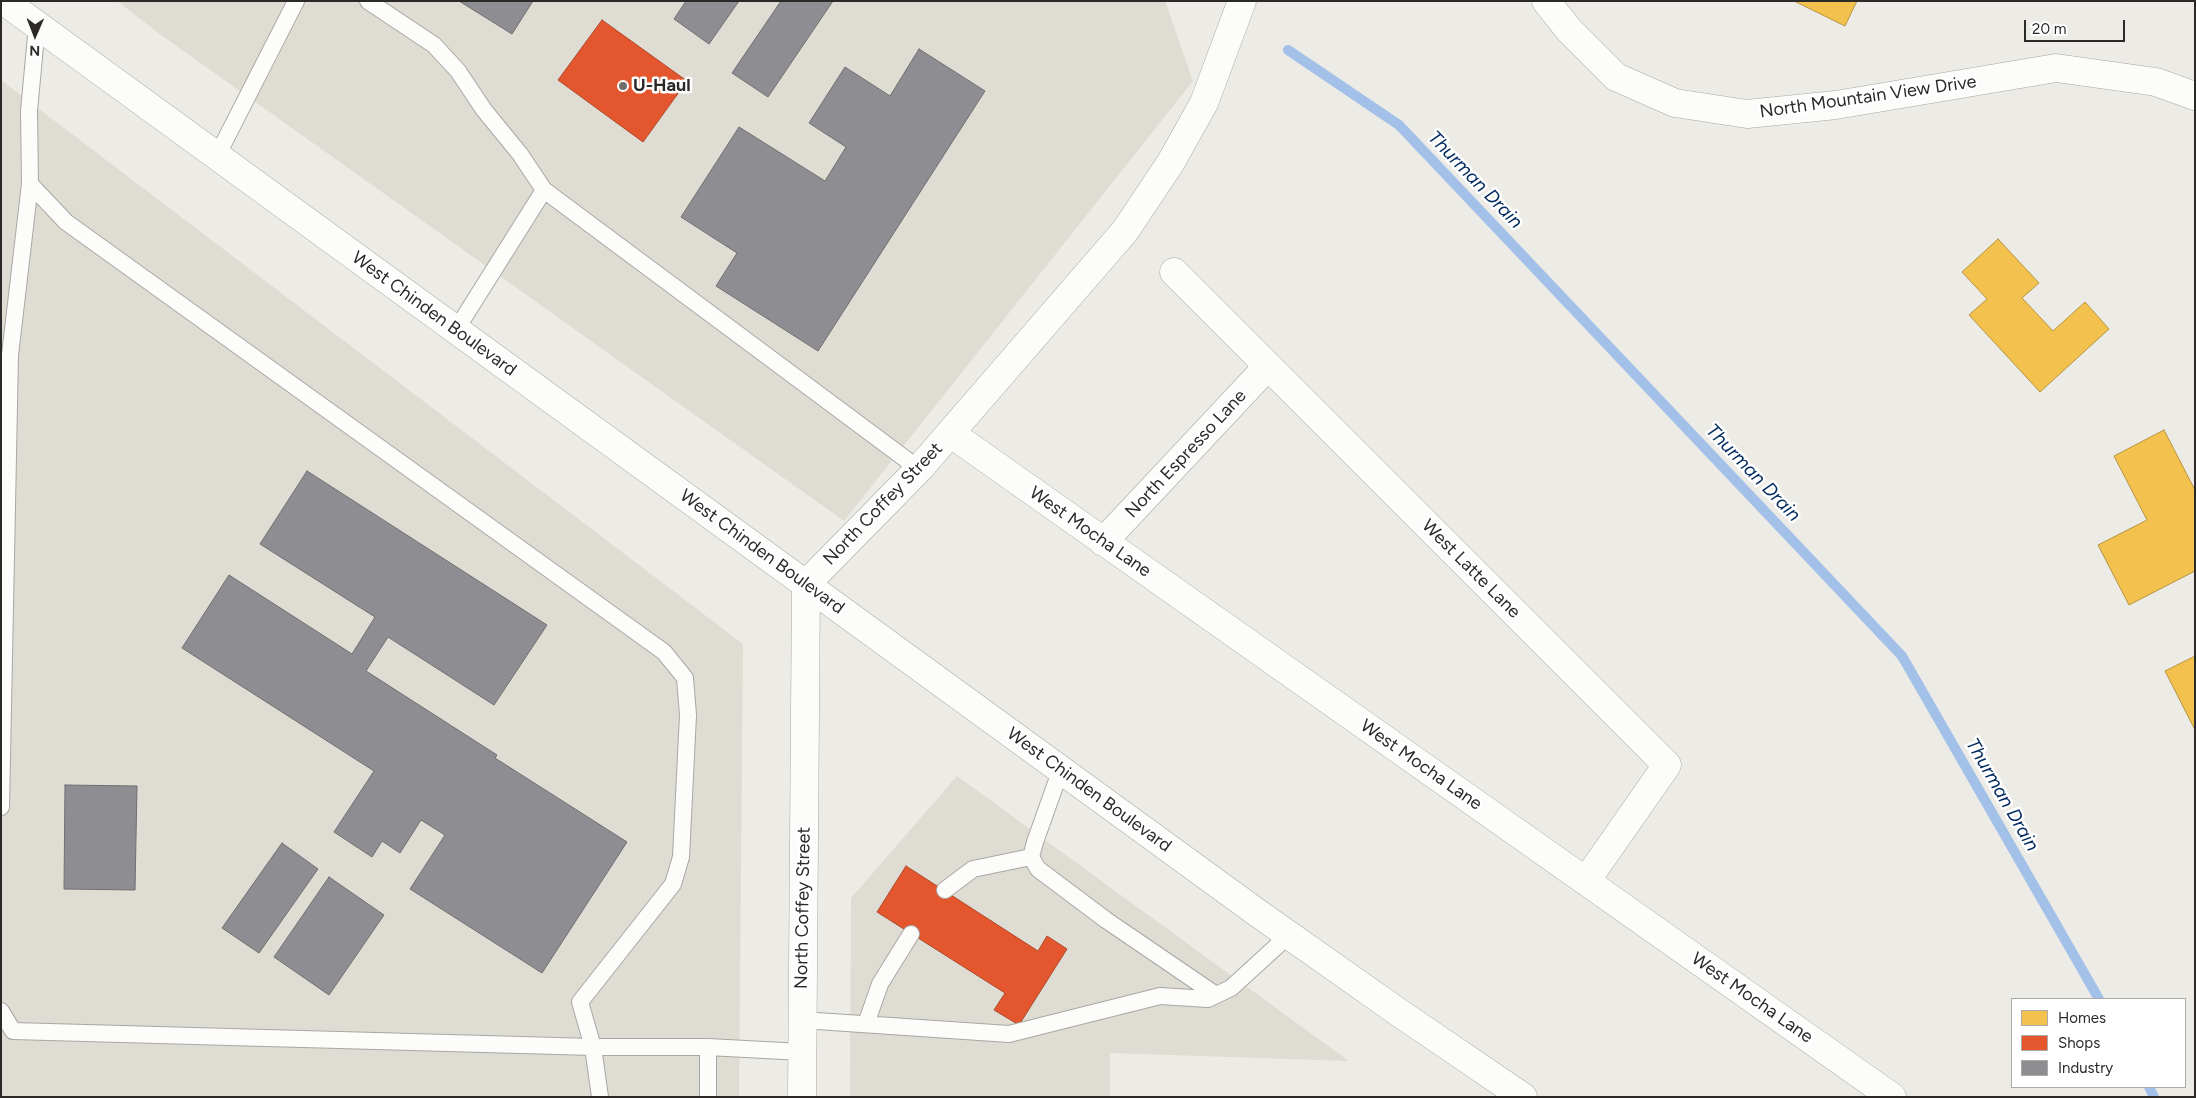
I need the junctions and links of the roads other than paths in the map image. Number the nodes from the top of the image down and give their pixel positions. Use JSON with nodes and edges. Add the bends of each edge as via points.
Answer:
{"nodes":[{"id":1,"x":4,"y":1,"type":"edge"},
{"id":2,"x":296,"y":1,"type":"edge"},
{"id":3,"x":368,"y":1,"type":"edge"},
{"id":4,"x":1242,"y":1,"type":"edge"},
{"id":5,"x":1546,"y":1,"type":"edge"},
{"id":6,"x":37,"y":25,"type":"junction"},
{"id":7,"x":2195,"y":96,"type":"edge"},
{"id":8,"x":217,"y":156,"type":"junction"},
{"id":9,"x":30,"y":184,"type":"junction"},
{"id":10,"x":544,"y":190,"type":"junction"},
{"id":11,"x":1174,"y":272,"type":"dead end"},
{"id":12,"x":456,"y":330,"type":"junction"},
{"id":13,"x":1268,"y":366,"type":"junction"},
{"id":14,"x":950,"y":434,"type":"junction"},
{"id":15,"x":919,"y":469,"type":"junction"},
{"id":16,"x":1103,"y":542,"type":"junction"},
{"id":17,"x":806,"y":584,"type":"junction"},
{"id":18,"x":1061,"y":769,"type":"junction"},
{"id":19,"x":1,"y":807,"type":"edge"},
{"id":20,"x":1032,"y":857,"type":"junction"},
{"id":21,"x":1586,"y":881,"type":"junction"},
{"id":22,"x":945,"y":890,"type":"dead end"},
{"id":23,"x":911,"y":934,"type":"dead end"},
{"id":24,"x":1289,"y":935,"type":"junction"},
{"id":25,"x":1216,"y":995,"type":"junction"},
{"id":26,"x":1,"y":1012,"type":"edge"},
{"id":27,"x":802,"y":1020,"type":"junction"},
{"id":28,"x":866,"y":1024,"type":"junction"},
{"id":29,"x":593,"y":1047,"type":"junction"},
{"id":30,"x":708,"y":1047,"type":"junction"},
{"id":31,"x":802,"y":1052,"type":"junction"},
{"id":32,"x":600,"y":1097,"type":"edge"},
{"id":33,"x":708,"y":1097,"type":"edge"},
{"id":34,"x":802,"y":1097,"type":"edge"},
{"id":35,"x":1523,"y":1097,"type":"edge"},
{"id":36,"x":1892,"y":1097,"type":"edge"}],
"edges":[{"from":1,"to":6,"type":"street","name":"West Chinden Boulevard"},
{"from":2,"to":8,"type":"lane"},
{"from":3,"to":10,"type":"lane","via":[[434,45],[458,71]]},
{"from":4,"to":14,"type":"street","name":"North Coffey Street","via":[[1204,103],[1166,170],[1125,231]]},
{"from":5,"to":7,"type":"street","name":"North Mountain View Drive","via":[[1569,30],[1616,77],[1675,103],[1747,114],[1836,105],[2056,68],[2156,82]]},
{"from":6,"to":8,"type":"street","name":"West Chinden Boulevard"},
{"from":6,"to":9,"type":"lane","via":[[29,111]]},
{"from":8,"to":12,"type":"street","name":"West Chinden Boulevard"},
{"from":9,"to":19,"type":"lane","via":[[10,355]]},
{"from":9,"to":29,"type":"lane","via":[[66,222],[664,652],[685,678],[688,715],[681,857],[673,884],[580,1002]]},
{"from":10,"to":12,"type":"lane"},
{"from":10,"to":15,"type":"lane"},
{"from":11,"to":13,"type":"street","name":"West Latte Lane"},
{"from":12,"to":17,"type":"street","name":"West Chinden Boulevard"},
{"from":13,"to":16,"type":"street","name":"North Espresso Lane"},
{"from":13,"to":21,"type":"street","name":"West Latte Lane","via":[[1667,765]]},
{"from":14,"to":15,"type":"street","name":"North Coffey Street"},
{"from":14,"to":16,"type":"street","name":"West Mocha Lane"},
{"from":15,"to":17,"type":"street","name":"North Coffey Street"},
{"from":16,"to":21,"type":"street","name":"West Mocha Lane"},
{"from":17,"to":18,"type":"street","name":"West Chinden Boulevard"},
{"from":17,"to":27,"type":"street","name":"North Coffey Street"},
{"from":18,"to":20,"type":"lane"},
{"from":18,"to":24,"type":"street","name":"West Chinden Boulevard"},
{"from":20,"to":22,"type":"lane","via":[[973,869]]},
{"from":20,"to":25,"type":"lane","via":[[1038,869],[1068,893]]},
{"from":21,"to":36,"type":"street","name":"West Mocha Lane"},
{"from":23,"to":28,"type":"lane","via":[[880,984]]},
{"from":24,"to":25,"type":"lane","via":[[1231,988]]},
{"from":24,"to":35,"type":"street","name":"West Chinden Boulevard"},
{"from":25,"to":28,"type":"lane","via":[[1208,999],[1160,996],[1009,1034]]},
{"from":26,"to":29,"type":"lane","via":[[13,1031]]},
{"from":27,"to":28,"type":"lane"},
{"from":27,"to":31,"type":"street","name":"North Coffey Street"},
{"from":29,"to":30,"type":"lane"},
{"from":29,"to":32,"type":"lane"},
{"from":30,"to":31,"type":"lane"},
{"from":30,"to":33,"type":"lane"},
{"from":31,"to":34,"type":"street","name":"North Coffey Street"}]}
